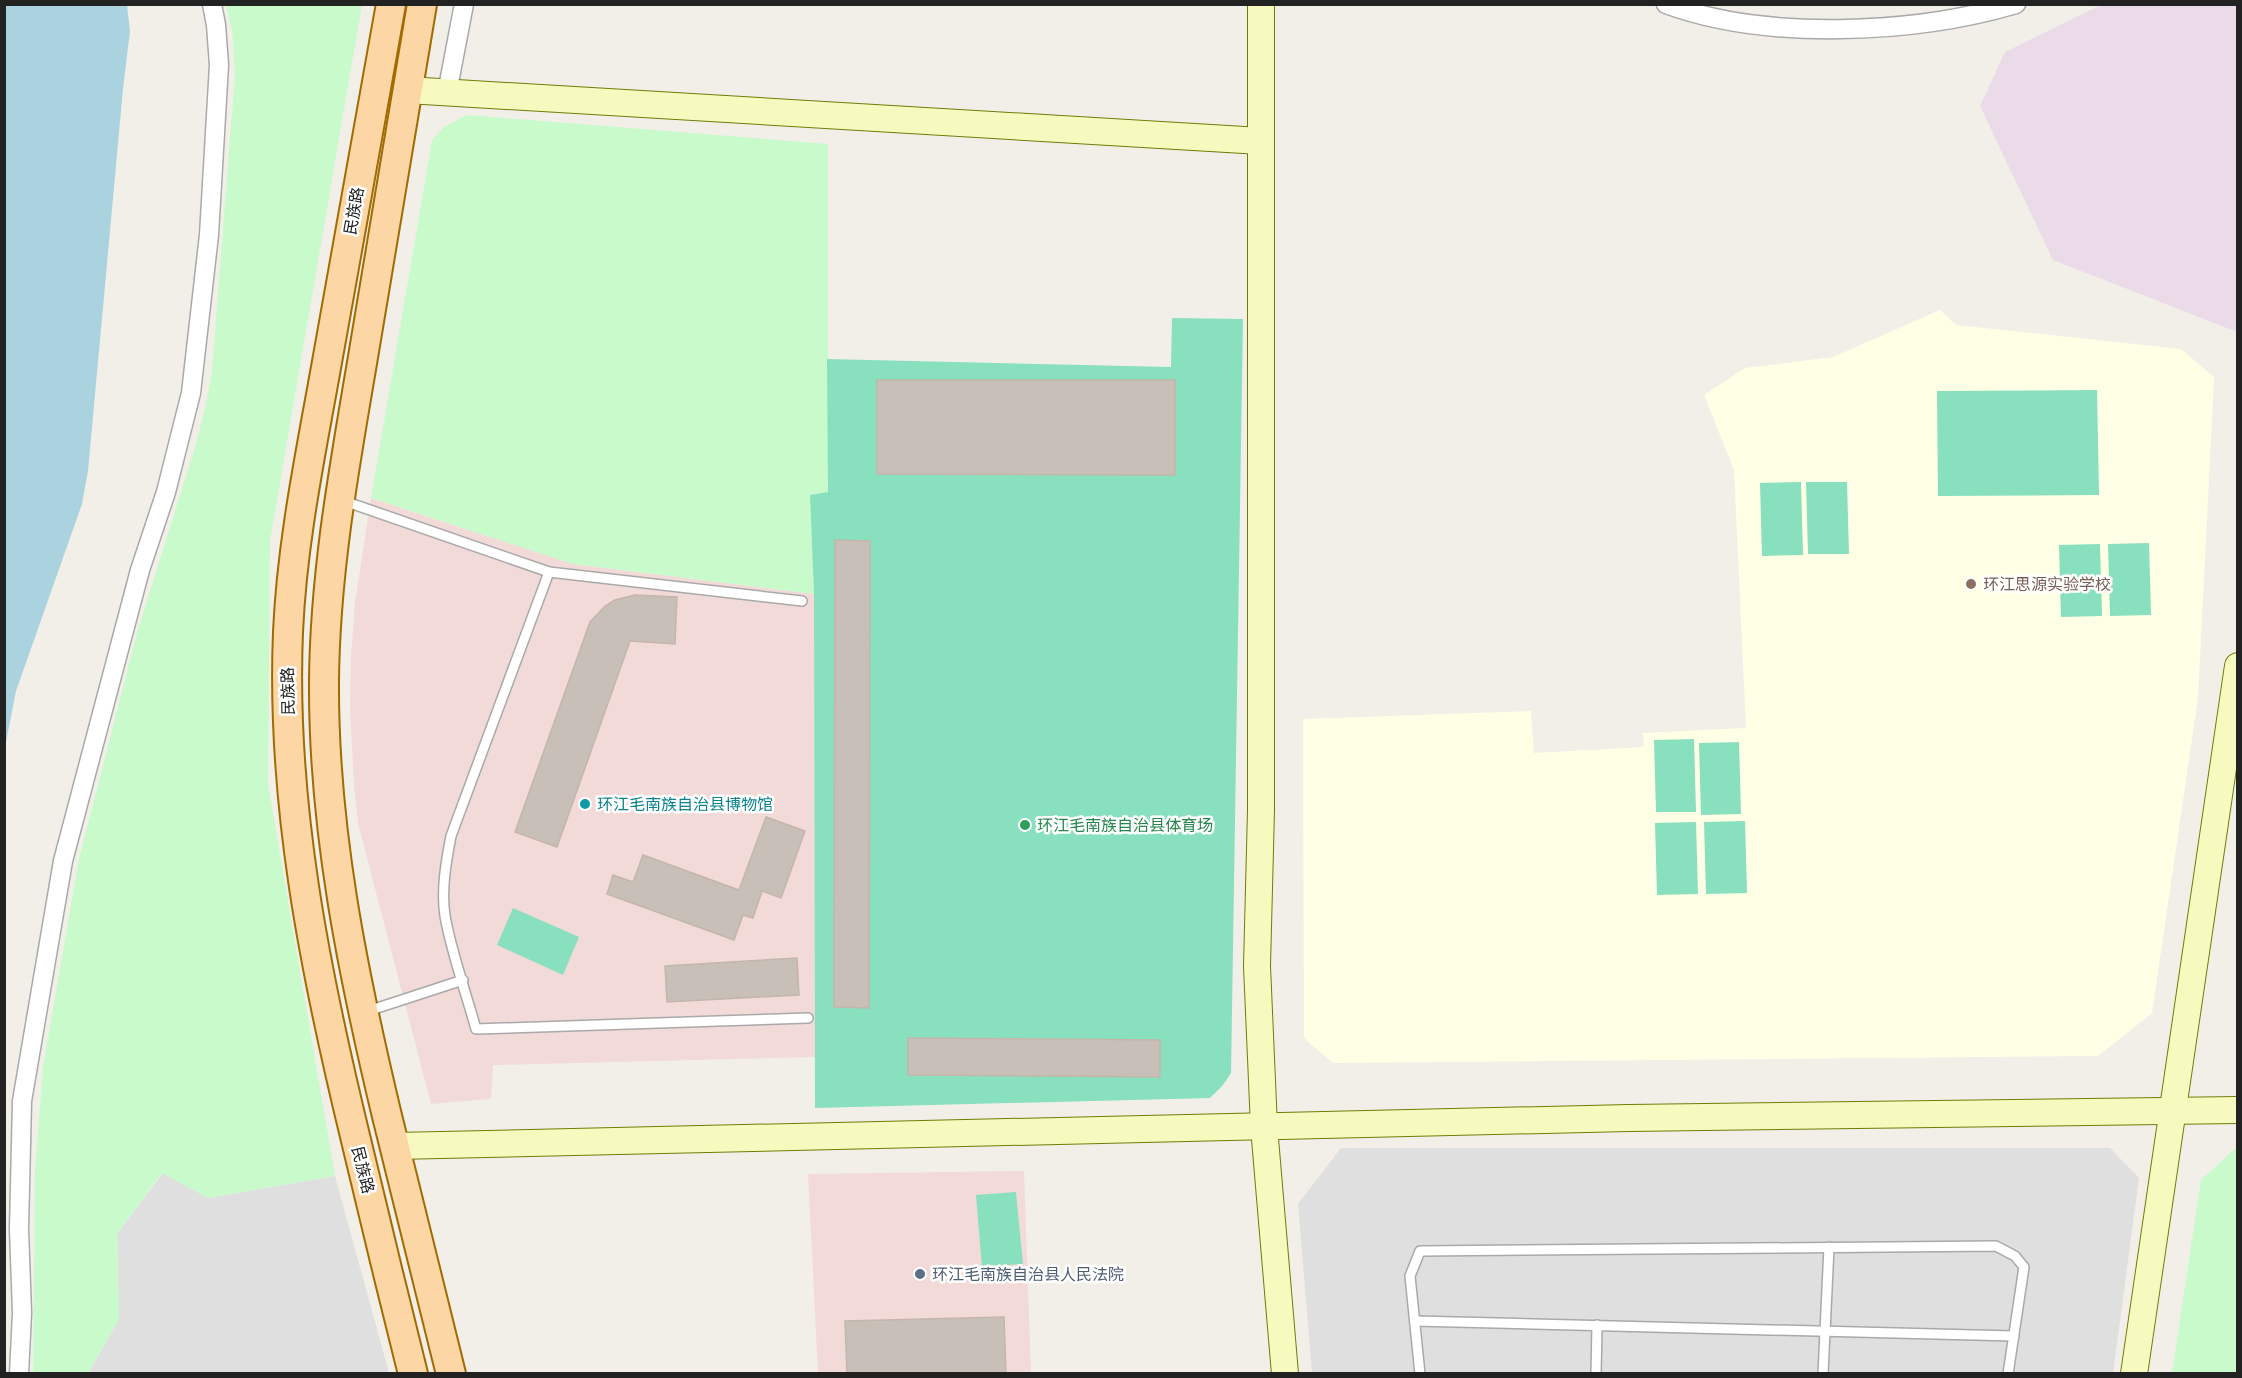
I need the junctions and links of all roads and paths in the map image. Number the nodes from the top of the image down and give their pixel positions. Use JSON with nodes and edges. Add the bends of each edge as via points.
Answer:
{"nodes":[{"id":1,"x":212,"y":4,"type":"edge"},
{"id":2,"x":391,"y":4,"type":"edge"},
{"id":3,"x":422,"y":4,"type":"edge"},
{"id":4,"x":464,"y":4,"type":"edge"},
{"id":5,"x":1261,"y":4,"type":"edge"},
{"id":6,"x":1666,"y":4,"type":"edge"},
{"id":7,"x":2016,"y":4,"type":"edge"},
{"id":8,"x":407,"y":90,"type":"junction"},
{"id":9,"x":447,"y":93,"type":"junction"},
{"id":10,"x":1260,"y":141,"type":"junction"},
{"id":11,"x":339,"y":500,"type":"junction"},
{"id":12,"x":549,"y":572,"type":"junction"},
{"id":13,"x":802,"y":601,"type":"dead end"},
{"id":14,"x":2238,"y":666,"type":"edge"},
{"id":15,"x":463,"y":980,"type":"junction"},
{"id":16,"x":363,"y":1013,"type":"junction"},
{"id":17,"x":808,"y":1018,"type":"dead end"},
{"id":18,"x":2238,"y":1110,"type":"edge"},
{"id":19,"x":2173,"y":1111,"type":"junction"},
{"id":20,"x":1264,"y":1127,"type":"junction"},
{"id":21,"x":394,"y":1146,"type":"junction"},
{"id":22,"x":1829,"y":1248,"type":"junction"},
{"id":23,"x":1415,"y":1321,"type":"junction"},
{"id":24,"x":1597,"y":1325,"type":"junction"},
{"id":25,"x":1825,"y":1331,"type":"junction"},
{"id":26,"x":2014,"y":1336,"type":"junction"},
{"id":27,"x":19,"y":1374,"type":"edge"},
{"id":28,"x":413,"y":1374,"type":"edge"},
{"id":29,"x":451,"y":1374,"type":"edge"},
{"id":30,"x":1285,"y":1374,"type":"edge"},
{"id":31,"x":1420,"y":1374,"type":"edge"},
{"id":32,"x":1596,"y":1374,"type":"edge"},
{"id":33,"x":1823,"y":1374,"type":"edge"},
{"id":34,"x":2008,"y":1374,"type":"edge"},
{"id":35,"x":2134,"y":1374,"type":"edge"}],
"edges":[{"from":1,"to":27,"type":"street","via":[[219,65],[209,235],[191,393],[63,861],[22,1101]]},
{"from":2,"to":28,"type":"main road","name":"民族路","via":[[297,526],[287,685],[294,806],[317,968]]},
{"from":3,"to":8,"type":"main road","name":"民族路"},
{"from":4,"to":9,"type":"street"},
{"from":5,"to":10,"type":"street"},
{"from":6,"to":7,"type":"street","via":[[1742,23],[1809,29],[1937,21]]},
{"from":8,"to":9,"type":"street"},
{"from":8,"to":11,"type":"main road","name":"民族路"},
{"from":9,"to":10,"type":"street"},
{"from":10,"to":20,"type":"street","via":[[1261,810],[1257,966]]},
{"from":11,"to":12,"type":"lane"},
{"from":11,"to":16,"type":"main road","name":"民族路","via":[[325,633],[326,736],[341,887]]},
{"from":12,"to":13,"type":"lane"},
{"from":12,"to":15,"type":"lane","via":[[451,836],[445,915]]},
{"from":14,"to":19,"type":"street"},
{"from":15,"to":16,"type":"lane"},
{"from":15,"to":17,"type":"lane","via":[[476,1029]]},
{"from":16,"to":21,"type":"main road","name":"民族路"},
{"from":18,"to":19,"type":"street"},
{"from":19,"to":20,"type":"street"},
{"from":19,"to":35,"type":"street"},
{"from":20,"to":21,"type":"street"},
{"from":20,"to":30,"type":"street"},
{"from":21,"to":29,"type":"main road","name":"民族路"},
{"from":22,"to":23,"type":"lane","via":[[1420,1251],[1410,1276]]},
{"from":22,"to":25,"type":"lane"},
{"from":22,"to":26,"type":"lane","via":[[1996,1246],[2006,1250],[2024,1267]]},
{"from":23,"to":24,"type":"lane"},
{"from":23,"to":31,"type":"lane"},
{"from":24,"to":25,"type":"lane"},
{"from":24,"to":32,"type":"lane"},
{"from":25,"to":26,"type":"lane"},
{"from":25,"to":33,"type":"lane"},
{"from":26,"to":34,"type":"lane"}]}
